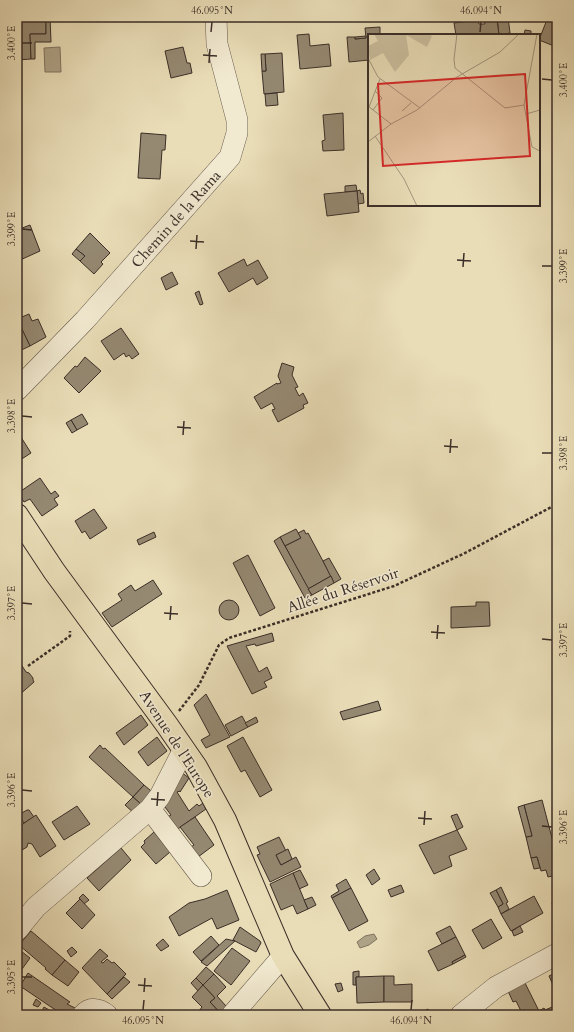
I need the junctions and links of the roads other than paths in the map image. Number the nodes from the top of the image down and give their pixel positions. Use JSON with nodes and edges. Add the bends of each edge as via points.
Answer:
{"nodes":[{"id":1,"x":214,"y":17,"type":"edge"},
{"id":2,"x":17,"y":390,"type":"edge"},
{"id":3,"x":17,"y":515,"type":"edge"},
{"id":4,"x":184,"y":749,"type":"junction"},
{"id":5,"x":150,"y":809,"type":"junction"},
{"id":6,"x":201,"y":876,"type":"dead end"},
{"id":7,"x":17,"y":930,"type":"edge"},
{"id":8,"x":557,"y":954,"type":"edge"},
{"id":9,"x":283,"y":956,"type":"junction"},
{"id":10,"x":83,"y":1015,"type":"edge"},
{"id":11,"x":107,"y":1015,"type":"edge"},
{"id":12,"x":232,"y":1015,"type":"edge"},
{"id":13,"x":320,"y":1015,"type":"edge"},
{"id":14,"x":461,"y":1015,"type":"edge"}],
"edges":[{"from":1,"to":2,"type":"street","name":"Chemin de la Rama","via":[[217,44],[237,120],[237,133],[230,157],[85,320]]},
{"from":3,"to":4,"type":"main road","name":"Avenue de l'Europe","via":[[54,571]]},
{"from":4,"to":5,"type":"street","via":[[160,796]]},
{"from":4,"to":9,"type":"main road","name":"Avenue de l'Europe","via":[[225,820]]},
{"from":5,"to":6,"type":"street"},
{"from":5,"to":7,"type":"street","via":[[36,907]]},
{"from":8,"to":14,"type":"street","via":[[496,987]]},
{"from":9,"to":12,"type":"street"},
{"from":9,"to":13,"type":"main road","name":"Avenue de l'Europe"},
{"from":10,"to":11,"type":"street","via":[[92,1009]]}]}
